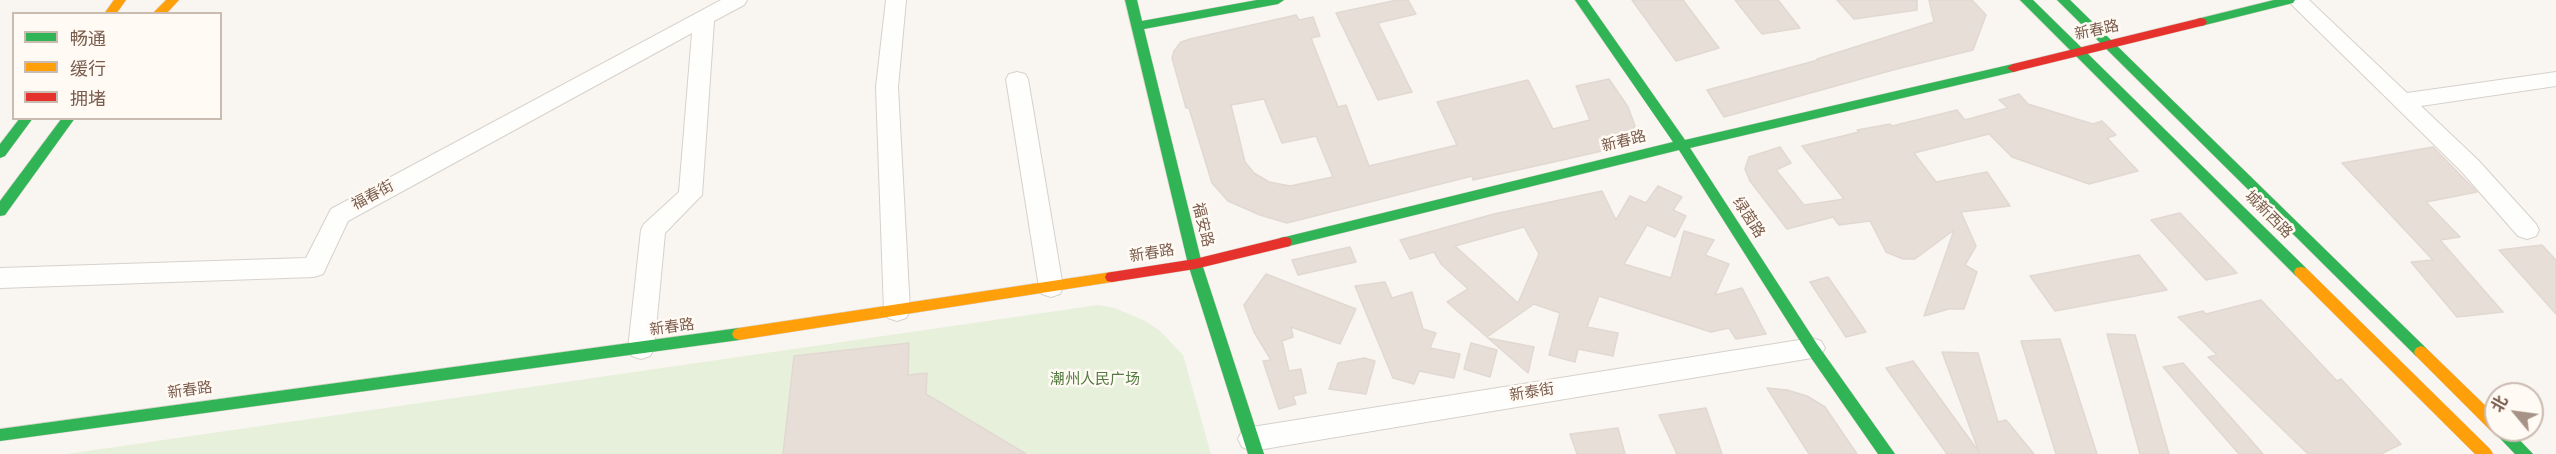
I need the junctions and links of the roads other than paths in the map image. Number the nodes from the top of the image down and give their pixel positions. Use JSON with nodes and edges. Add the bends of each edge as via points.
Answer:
{"nodes":[{"id":1,"x":120,"y":0,"type":"edge"},
{"id":2,"x":173,"y":0,"type":"edge"},
{"id":3,"x":737,"y":0,"type":"edge"},
{"id":4,"x":896,"y":0,"type":"edge"},
{"id":5,"x":1131,"y":0,"type":"edge"},
{"id":6,"x":1278,"y":0,"type":"edge"},
{"id":7,"x":1581,"y":0,"type":"edge"},
{"id":8,"x":2026,"y":0,"type":"edge"},
{"id":9,"x":2063,"y":0,"type":"edge"},
{"id":10,"x":2289,"y":0,"type":"edge"},
{"id":11,"x":2297,"y":0,"type":"edge"},
{"id":12,"x":110,"y":12,"type":"edge"},
{"id":13,"x":160,"y":12,"type":"edge"},
{"id":14,"x":704,"y":18,"type":"junction"},
{"id":15,"x":1137,"y":26,"type":"junction"},
{"id":16,"x":2110,"y":45,"type":"junction"},
{"id":17,"x":2078,"y":51,"type":"junction"},
{"id":18,"x":1017,"y":78,"type":"dead end"},
{"id":19,"x":2556,"y":79,"type":"edge"},
{"id":20,"x":2402,"y":101,"type":"junction"},
{"id":21,"x":25,"y":120,"type":"edge"},
{"id":22,"x":68,"y":120,"type":"edge"},
{"id":23,"x":1682,"y":145,"type":"junction"},
{"id":24,"x":0,"y":153,"type":"edge"},
{"id":25,"x":0,"y":212,"type":"edge"},
{"id":26,"x":2527,"y":230,"type":"dead end"},
{"id":27,"x":1195,"y":264,"type":"junction"},
{"id":28,"x":0,"y":278,"type":"edge"},
{"id":29,"x":1051,"y":287,"type":"junction"},
{"id":30,"x":897,"y":311,"type":"junction"},
{"id":31,"x":1812,"y":348,"type":"junction"},
{"id":32,"x":641,"y":349,"type":"junction"},
{"id":33,"x":2484,"y":414,"type":"edge"},
{"id":34,"x":0,"y":435,"type":"edge"},
{"id":35,"x":2512,"y":442,"type":"edge"},
{"id":36,"x":1254,"y":446,"type":"edge"},
{"id":37,"x":1887,"y":454,"type":"edge"},
{"id":38,"x":2486,"y":454,"type":"edge"},
{"id":39,"x":2525,"y":454,"type":"edge"}],
"edges":[{"from":1,"to":12,"type":"street"},
{"from":2,"to":13,"type":"street"},
{"from":3,"to":14,"type":"street","name":"福春街"},
{"from":4,"to":30,"type":"street","via":[[887,87]]},
{"from":5,"to":15,"type":"street","name":"福安路"},
{"from":6,"to":15,"type":"street"},
{"from":7,"to":23,"type":"street","name":"绿茵路"},
{"from":8,"to":17,"type":"street","name":"城新西路"},
{"from":9,"to":16,"type":"street","name":"城新西路"},
{"from":10,"to":16,"type":"street","name":"新春路"},
{"from":11,"to":20,"type":"street"},
{"from":14,"to":28,"type":"street","name":"福春街","via":[[339,214],[315,267]]},
{"from":14,"to":32,"type":"street","via":[[690,195],[653,230]]},
{"from":15,"to":27,"type":"street","name":"福安路"},
{"from":16,"to":17,"type":"street","name":"新春路"},
{"from":16,"to":33,"type":"street","name":"城新西路"},
{"from":17,"to":23,"type":"street","name":"新春路"},
{"from":17,"to":38,"type":"street","name":"城新西路"},
{"from":18,"to":29,"type":"street"},
{"from":19,"to":20,"type":"street"},
{"from":20,"to":26,"type":"street","via":[[2470,166]]},
{"from":21,"to":24,"type":"street"},
{"from":22,"to":25,"type":"street"},
{"from":23,"to":27,"type":"street","name":"新春路"},
{"from":23,"to":31,"type":"street","name":"绿茵路"},
{"from":27,"to":29,"type":"street","name":"新春路"},
{"from":27,"to":36,"type":"street","name":"福安路"},
{"from":29,"to":30,"type":"street","name":"新春路"},
{"from":30,"to":32,"type":"street","name":"新春路"},
{"from":31,"to":36,"type":"street","name":"新泰街"},
{"from":31,"to":37,"type":"street","name":"绿茵路"},
{"from":32,"to":34,"type":"street","name":"新春路"},
{"from":35,"to":39,"type":"street"}]}
